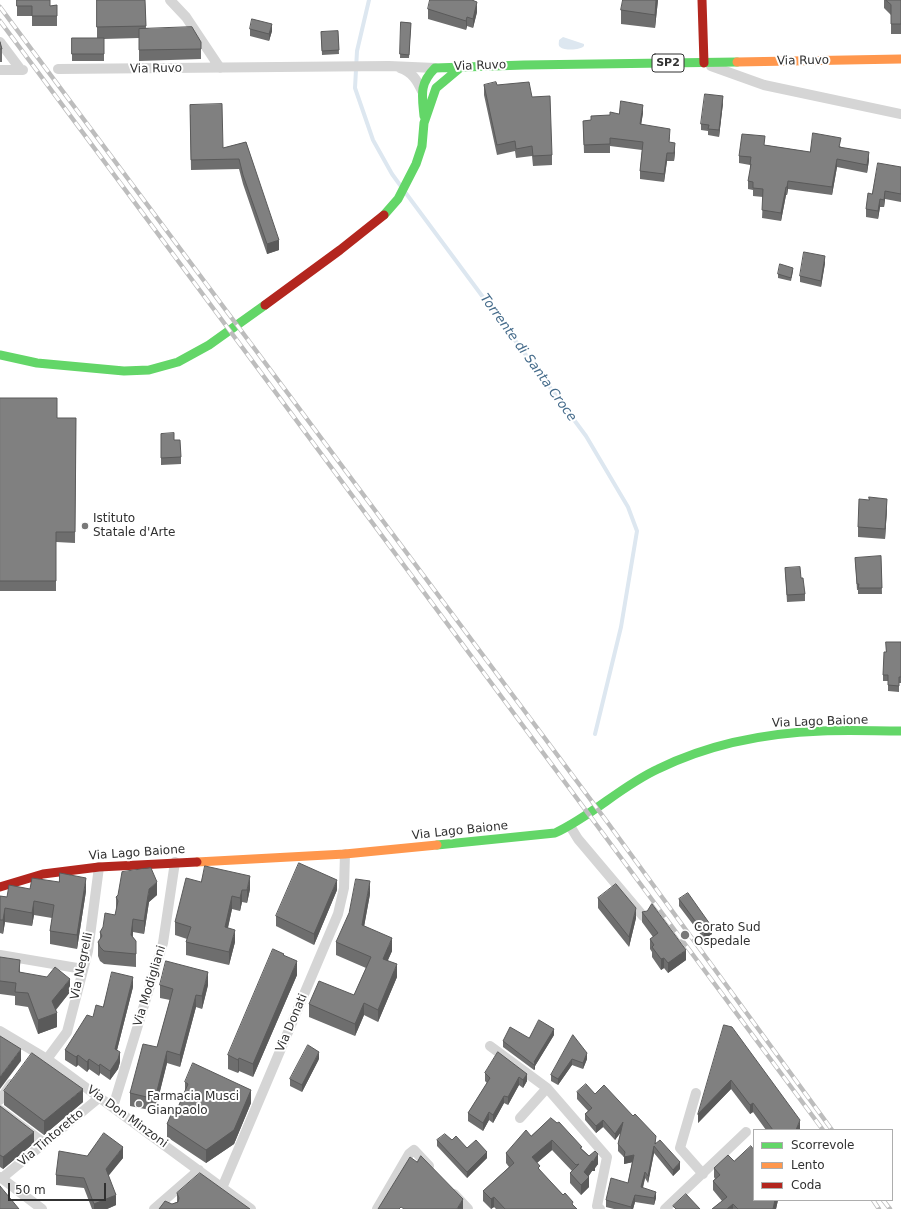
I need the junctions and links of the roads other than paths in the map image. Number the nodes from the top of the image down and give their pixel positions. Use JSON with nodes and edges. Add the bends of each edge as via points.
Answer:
{"nodes":[{"id":1,"x":170,"y":0,"type":"edge"},
{"id":2,"x":702,"y":0,"type":"edge"},
{"id":3,"x":0,"y":42,"type":"edge"},
{"id":4,"x":901,"y":59,"type":"edge"},
{"id":5,"x":704,"y":63,"type":"junction"},
{"id":6,"x":392,"y":66,"type":"junction"},
{"id":7,"x":461,"y":67,"type":"junction"},
{"id":8,"x":220,"y":68,"type":"junction"},
{"id":9,"x":435,"y":68,"type":"junction"},
{"id":10,"x":58,"y":69,"type":"dead end"},
{"id":11,"x":0,"y":70,"type":"edge"},
{"id":12,"x":436,"y":88,"type":"junction"},
{"id":13,"x":422,"y":91,"type":"junction"},
{"id":14,"x":901,"y":114,"type":"edge"},
{"id":15,"x":424,"y":123,"type":"junction"},
{"id":16,"x":0,"y":355,"type":"edge"},
{"id":17,"x":901,"y":731,"type":"edge"},
{"id":18,"x":570,"y":826,"type":"junction"},
{"id":19,"x":345,"y":854,"type":"junction"},
{"id":20,"x":175,"y":862,"type":"junction"},
{"id":21,"x":99,"y":867,"type":"junction"},
{"id":22,"x":0,"y":887,"type":"edge"},
{"id":23,"x":643,"y":916,"type":"edge"},
{"id":24,"x":0,"y":955,"type":"edge"},
{"id":25,"x":83,"y":969,"type":"junction"},
{"id":26,"x":0,"y":1031,"type":"edge"},
{"id":27,"x":490,"y":1046,"type":"dead end"},
{"id":28,"x":47,"y":1059,"type":"junction"},
{"id":29,"x":17,"y":1076,"type":"edge"},
{"id":30,"x":547,"y":1088,"type":"junction"},
{"id":31,"x":696,"y":1093,"type":"dead end"},
{"id":32,"x":100,"y":1097,"type":"junction"},
{"id":33,"x":0,"y":1100,"type":"edge"},
{"id":34,"x":114,"y":1107,"type":"junction"},
{"id":35,"x":0,"y":1110,"type":"edge"},
{"id":36,"x":520,"y":1118,"type":"dead end"},
{"id":37,"x":746,"y":1132,"type":"dead end"},
{"id":38,"x":44,"y":1143,"type":"junction"},
{"id":39,"x":199,"y":1170,"type":"junction"},
{"id":40,"x":436,"y":1174,"type":"edge"},
{"id":41,"x":703,"y":1174,"type":"junction"},
{"id":42,"x":1,"y":1178,"type":"edge"},
{"id":43,"x":446,"y":1185,"type":"edge"},
{"id":44,"x":222,"y":1188,"type":"junction"},
{"id":45,"x":163,"y":1201,"type":"junction"},
{"id":46,"x":40,"y":1208,"type":"edge"},
{"id":47,"x":154,"y":1209,"type":"edge"},
{"id":48,"x":173,"y":1209,"type":"edge"},
{"id":49,"x":251,"y":1209,"type":"edge"},
{"id":50,"x":377,"y":1209,"type":"edge"},
{"id":51,"x":468,"y":1209,"type":"edge"},
{"id":52,"x":600,"y":1209,"type":"edge"},
{"id":53,"x":665,"y":1209,"type":"edge"}],
"edges":[{"from":1,"to":8,"type":"street","via":[[186,17]]},
{"from":2,"to":5,"type":"main road"},
{"from":3,"to":11,"type":"street","via":[[22,70]]},
{"from":4,"to":5,"type":"main road","name":"Via Ruvo","number":"SP2"},
{"from":5,"to":7,"type":"main road","name":"Via Ruvo","number":"SP2"},
{"from":5,"to":14,"type":"street","via":[[764,85]]},
{"from":6,"to":8,"type":"street","name":"Via Ruvo"},
{"from":6,"to":9,"type":"street","name":"Via Ruvo"},
{"from":6,"to":13,"type":"street","via":[[408,71],[417,80]]},
{"from":7,"to":9,"type":"main road","name":"Via Ruvo","number":"SP2"},
{"from":7,"to":12,"type":"main road"},
{"from":8,"to":10,"type":"street","name":"Via Ruvo"},
{"from":9,"to":12,"type":"main road"},
{"from":9,"to":13,"type":"main road","via":[[424,81]]},
{"from":12,"to":15,"type":"main road"},
{"from":13,"to":15,"type":"main road"},
{"from":15,"to":16,"type":"main road","via":[[422,146],[410,179],[398,199],[383,216],[209,345],[183,360],[149,370],[124,371],[37,363]]},
{"from":17,"to":18,"type":"main road","name":"Via Lago Baione","via":[[822,731],[765,736],[706,749],[657,769]]},
{"from":18,"to":19,"type":"main road","name":"Via Lago Baione","via":[[555,834]]},
{"from":18,"to":23,"type":"street"},
{"from":19,"to":20,"type":"main road","name":"Via Lago Baione"},
{"from":19,"to":44,"type":"street","name":"Via Donati","via":[[344,888],[338,914]]},
{"from":20,"to":21,"type":"main road","name":"Via Lago Baione"},
{"from":20,"to":34,"type":"street","name":"Via Modigliani","via":[[163,943]]},
{"from":21,"to":22,"type":"main road","name":"Via Lago Baione","via":[[44,874]]},
{"from":21,"to":25,"type":"street","name":"Via Negrelli","via":[[88,951]]},
{"from":24,"to":25,"type":"street"},
{"from":25,"to":28,"type":"street","name":"Via Negrelli","via":[[67,1032]]},
{"from":26,"to":28,"type":"street","name":"Via Don Minzoni","via":[[33,1055]]},
{"from":27,"to":30,"type":"street"},
{"from":28,"to":32,"type":"street","name":"Via Don Minzoni"},
{"from":29,"to":33,"type":"street"},
{"from":30,"to":36,"type":"street"},
{"from":30,"to":52,"type":"street","via":[[607,1157],[597,1206]]},
{"from":31,"to":41,"type":"street","via":[[680,1148]]},
{"from":32,"to":34,"type":"street","name":"Via Don Minzoni"},
{"from":32,"to":38,"type":"street","name":"Via Tintoretto"},
{"from":34,"to":39,"type":"street","name":"Via Don Minzoni"},
{"from":35,"to":38,"type":"street"},
{"from":37,"to":41,"type":"street"},
{"from":38,"to":42,"type":"street","name":"Via Tintoretto"},
{"from":39,"to":44,"type":"street","name":"Via Don Minzoni"},
{"from":39,"to":45,"type":"street"},
{"from":40,"to":50,"type":"street","via":[[414,1150],[409,1154]]},
{"from":41,"to":53,"type":"street"},
{"from":42,"to":46,"type":"street"},
{"from":43,"to":51,"type":"street"},
{"from":44,"to":49,"type":"street","name":"Via Don Minzoni"},
{"from":45,"to":47,"type":"street"},
{"from":45,"to":48,"type":"street"}]}
